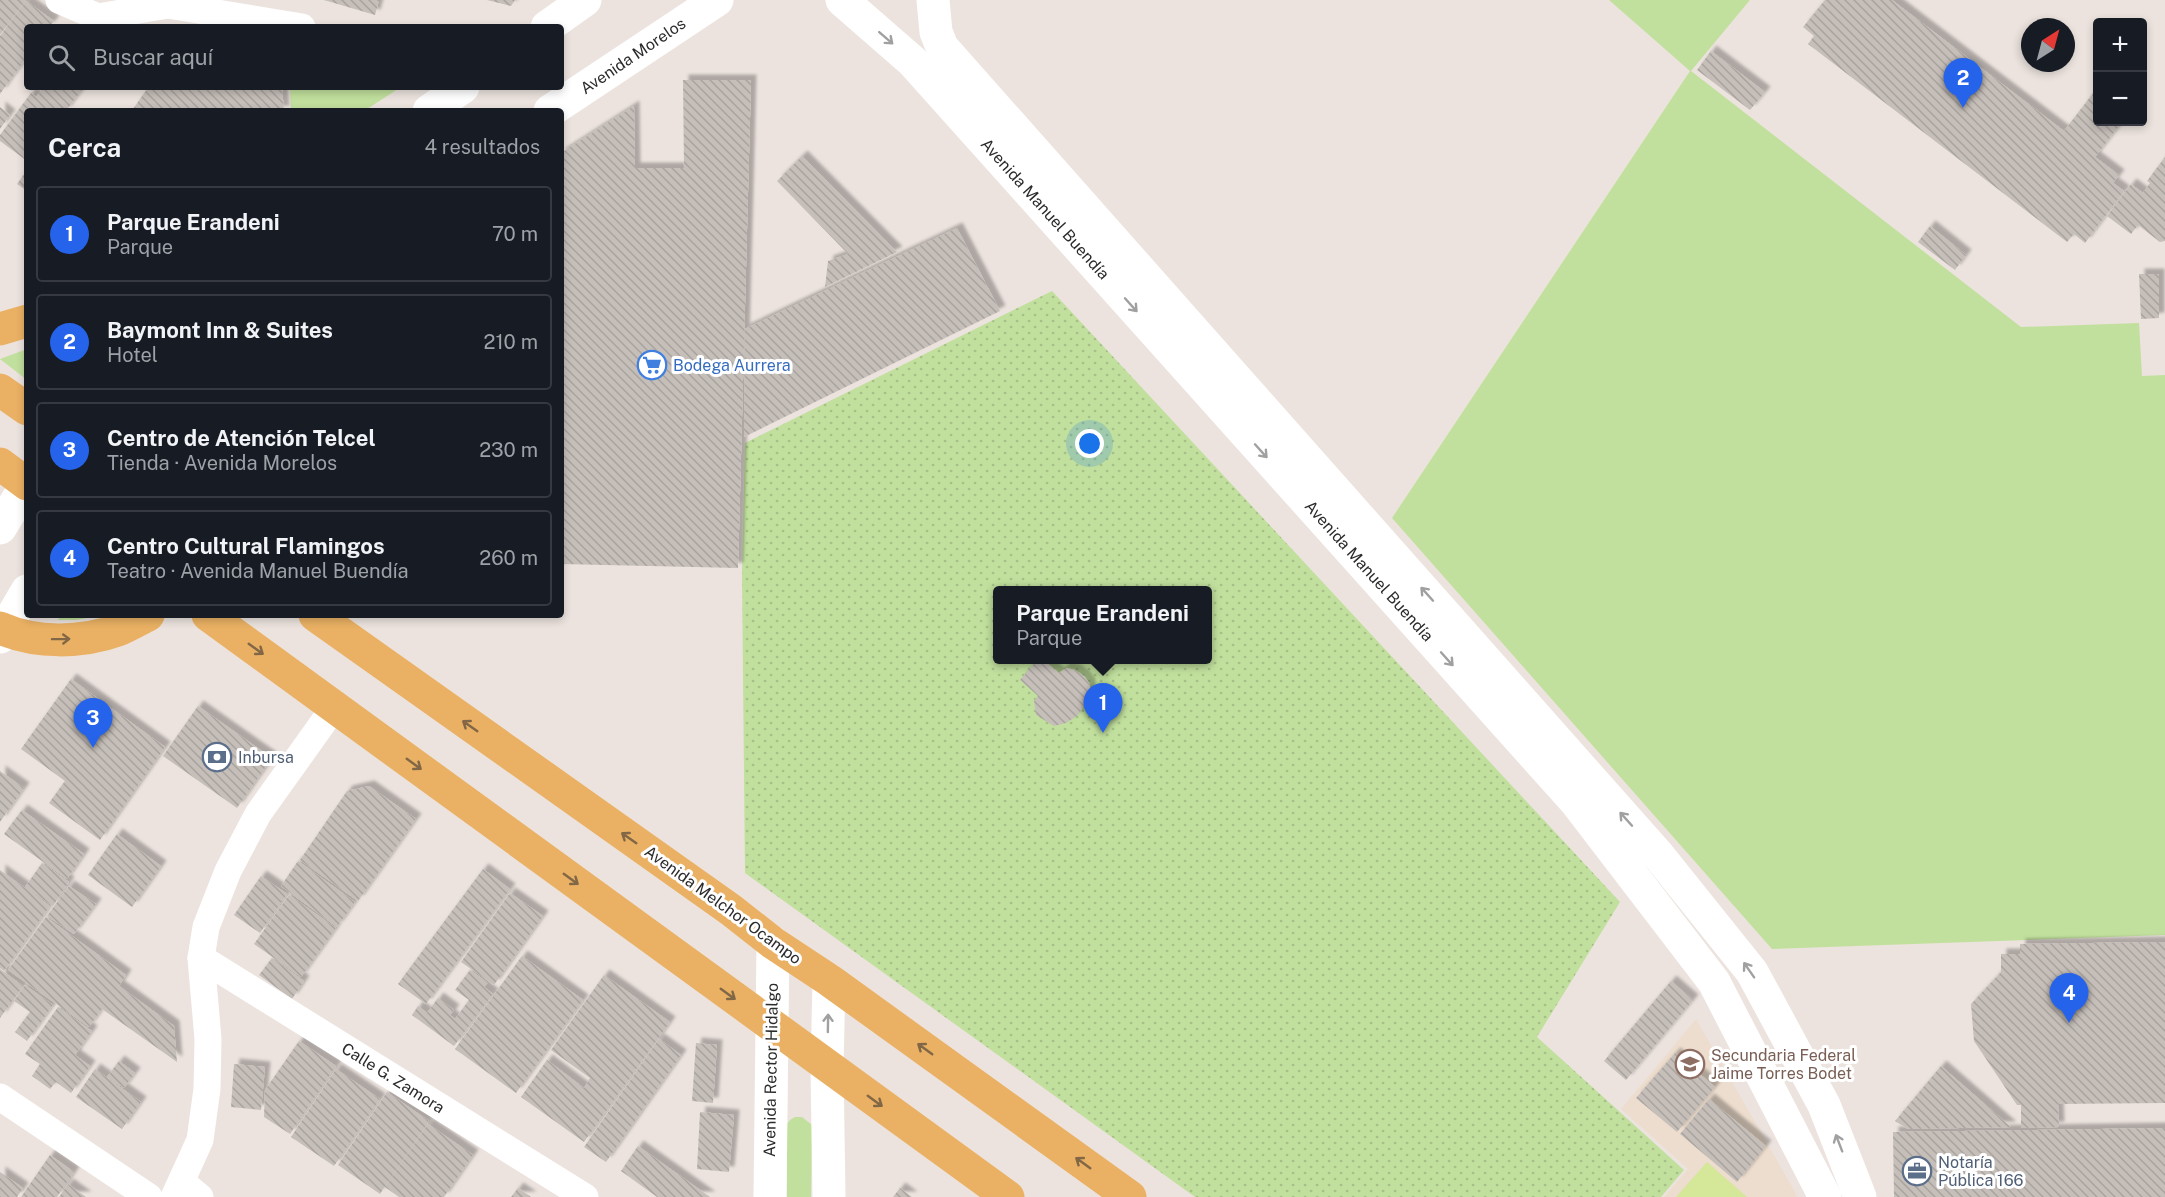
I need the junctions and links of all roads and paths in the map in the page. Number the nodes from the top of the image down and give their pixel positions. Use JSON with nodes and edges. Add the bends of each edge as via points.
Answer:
{"nodes":[{"id":1,"x":59,"y":0,"type":"edge"},
{"id":2,"x":585,"y":0,"type":"edge"},
{"id":3,"x":717,"y":0,"type":"edge"},
{"id":4,"x":842,"y":0,"type":"edge"},
{"id":5,"x":933,"y":0,"type":"edge"},
{"id":6,"x":284,"y":24,"type":"edge"},
{"id":7,"x":551,"y":24,"type":"edge"},
{"id":8,"x":459,"y":90,"type":"edge"},
{"id":9,"x":433,"y":108,"type":"edge"},
{"id":10,"x":555,"y":108,"type":"edge"},
{"id":11,"x":24,"y":322,"type":"edge"},
{"id":12,"x":0,"y":330,"type":"edge"},
{"id":13,"x":0,"y":390,"type":"edge"},
{"id":14,"x":24,"y":407,"type":"edge"},
{"id":15,"x":0,"y":464,"type":"edge"},
{"id":16,"x":24,"y":482,"type":"edge"},
{"id":17,"x":24,"y":489,"type":"edge"},
{"id":18,"x":0,"y":528,"type":"edge"},
{"id":19,"x":24,"y":596,"type":"edge"},
{"id":20,"x":142,"y":618,"type":"edge"},
{"id":21,"x":212,"y":618,"type":"edge"},
{"id":22,"x":319,"y":618,"type":"edge"},
{"id":23,"x":1,"y":632,"type":"edge"},
{"id":24,"x":335,"y":706,"type":"junction"},
{"id":25,"x":773,"y":943,"type":"junction"},
{"id":26,"x":201,"y":958,"type":"junction"},
{"id":27,"x":829,"y":980,"type":"junction"},
{"id":28,"x":771,"y":1025,"type":"junction"},
{"id":29,"x":827,"y":1067,"type":"junction"},
{"id":30,"x":0,"y":1097,"type":"edge"},
{"id":31,"x":186,"y":1192,"type":"edge"},
{"id":32,"x":149,"y":1197,"type":"edge"},
{"id":33,"x":585,"y":1197,"type":"edge"},
{"id":34,"x":770,"y":1197,"type":"edge"},
{"id":35,"x":829,"y":1197,"type":"edge"},
{"id":36,"x":1008,"y":1197,"type":"edge"},
{"id":37,"x":1130,"y":1197,"type":"edge"},
{"id":38,"x":1824,"y":1197,"type":"edge"},
{"id":39,"x":1860,"y":1197,"type":"edge"}],
"edges":[{"from":1,"to":6,"type":"street","via":[[98,17],[168,5]]},
{"from":2,"to":7,"type":"street"},
{"from":3,"to":10,"type":"street","name":"Avenida Morelos"},
{"from":4,"to":38,"type":"street","name":"Avenida Manuel Buendía","one_way":true,"via":[[920,69],[1575,802],[1714,982]]},
{"from":39,"to":5,"type":"street","name":"Avenida Manuel Buendía","one_way":true,"via":[[1824,1105],[1752,972],[1659,856],[942,47],[936,32]]},
{"from":8,"to":9,"type":"street"},
{"from":11,"to":12,"type":"main road"},
{"from":13,"to":14,"type":"main road"},
{"from":15,"to":16,"type":"main road"},
{"from":17,"to":18,"type":"street"},
{"from":19,"to":23,"type":"street"},
{"from":23,"to":20,"type":"main road","one_way":true,"via":[[43,639],[85,638],[119,630]]},
{"from":21,"to":24,"type":"main road","one_way":true},
{"from":25,"to":22,"type":"main road","name":"Avenida Melchor Ocampo","one_way":true},
{"from":24,"to":26,"type":"street","via":[[258,814],[228,871],[206,927]]},
{"from":24,"to":28,"type":"main road","one_way":true},
{"from":25,"to":27,"type":"main road","name":"Avenida Melchor Ocampo"},
{"from":25,"to":28,"type":"street","name":"Avenida Rector Hidalgo"},
{"from":26,"to":31,"type":"street","via":[[208,1039],[207,1089],[200,1140]]},
{"from":26,"to":33,"type":"street","name":"Calle G. Zamora"},
{"from":29,"to":27,"type":"street","one_way":true},
{"from":37,"to":27,"type":"main road","name":"Avenida Melchor Ocampo","one_way":true},
{"from":28,"to":29,"type":"main road"},
{"from":28,"to":34,"type":"street","name":"Avenida Rector Hidalgo"},
{"from":29,"to":35,"type":"street"},
{"from":29,"to":36,"type":"main road","one_way":true},
{"from":30,"to":32,"type":"street"}]}
